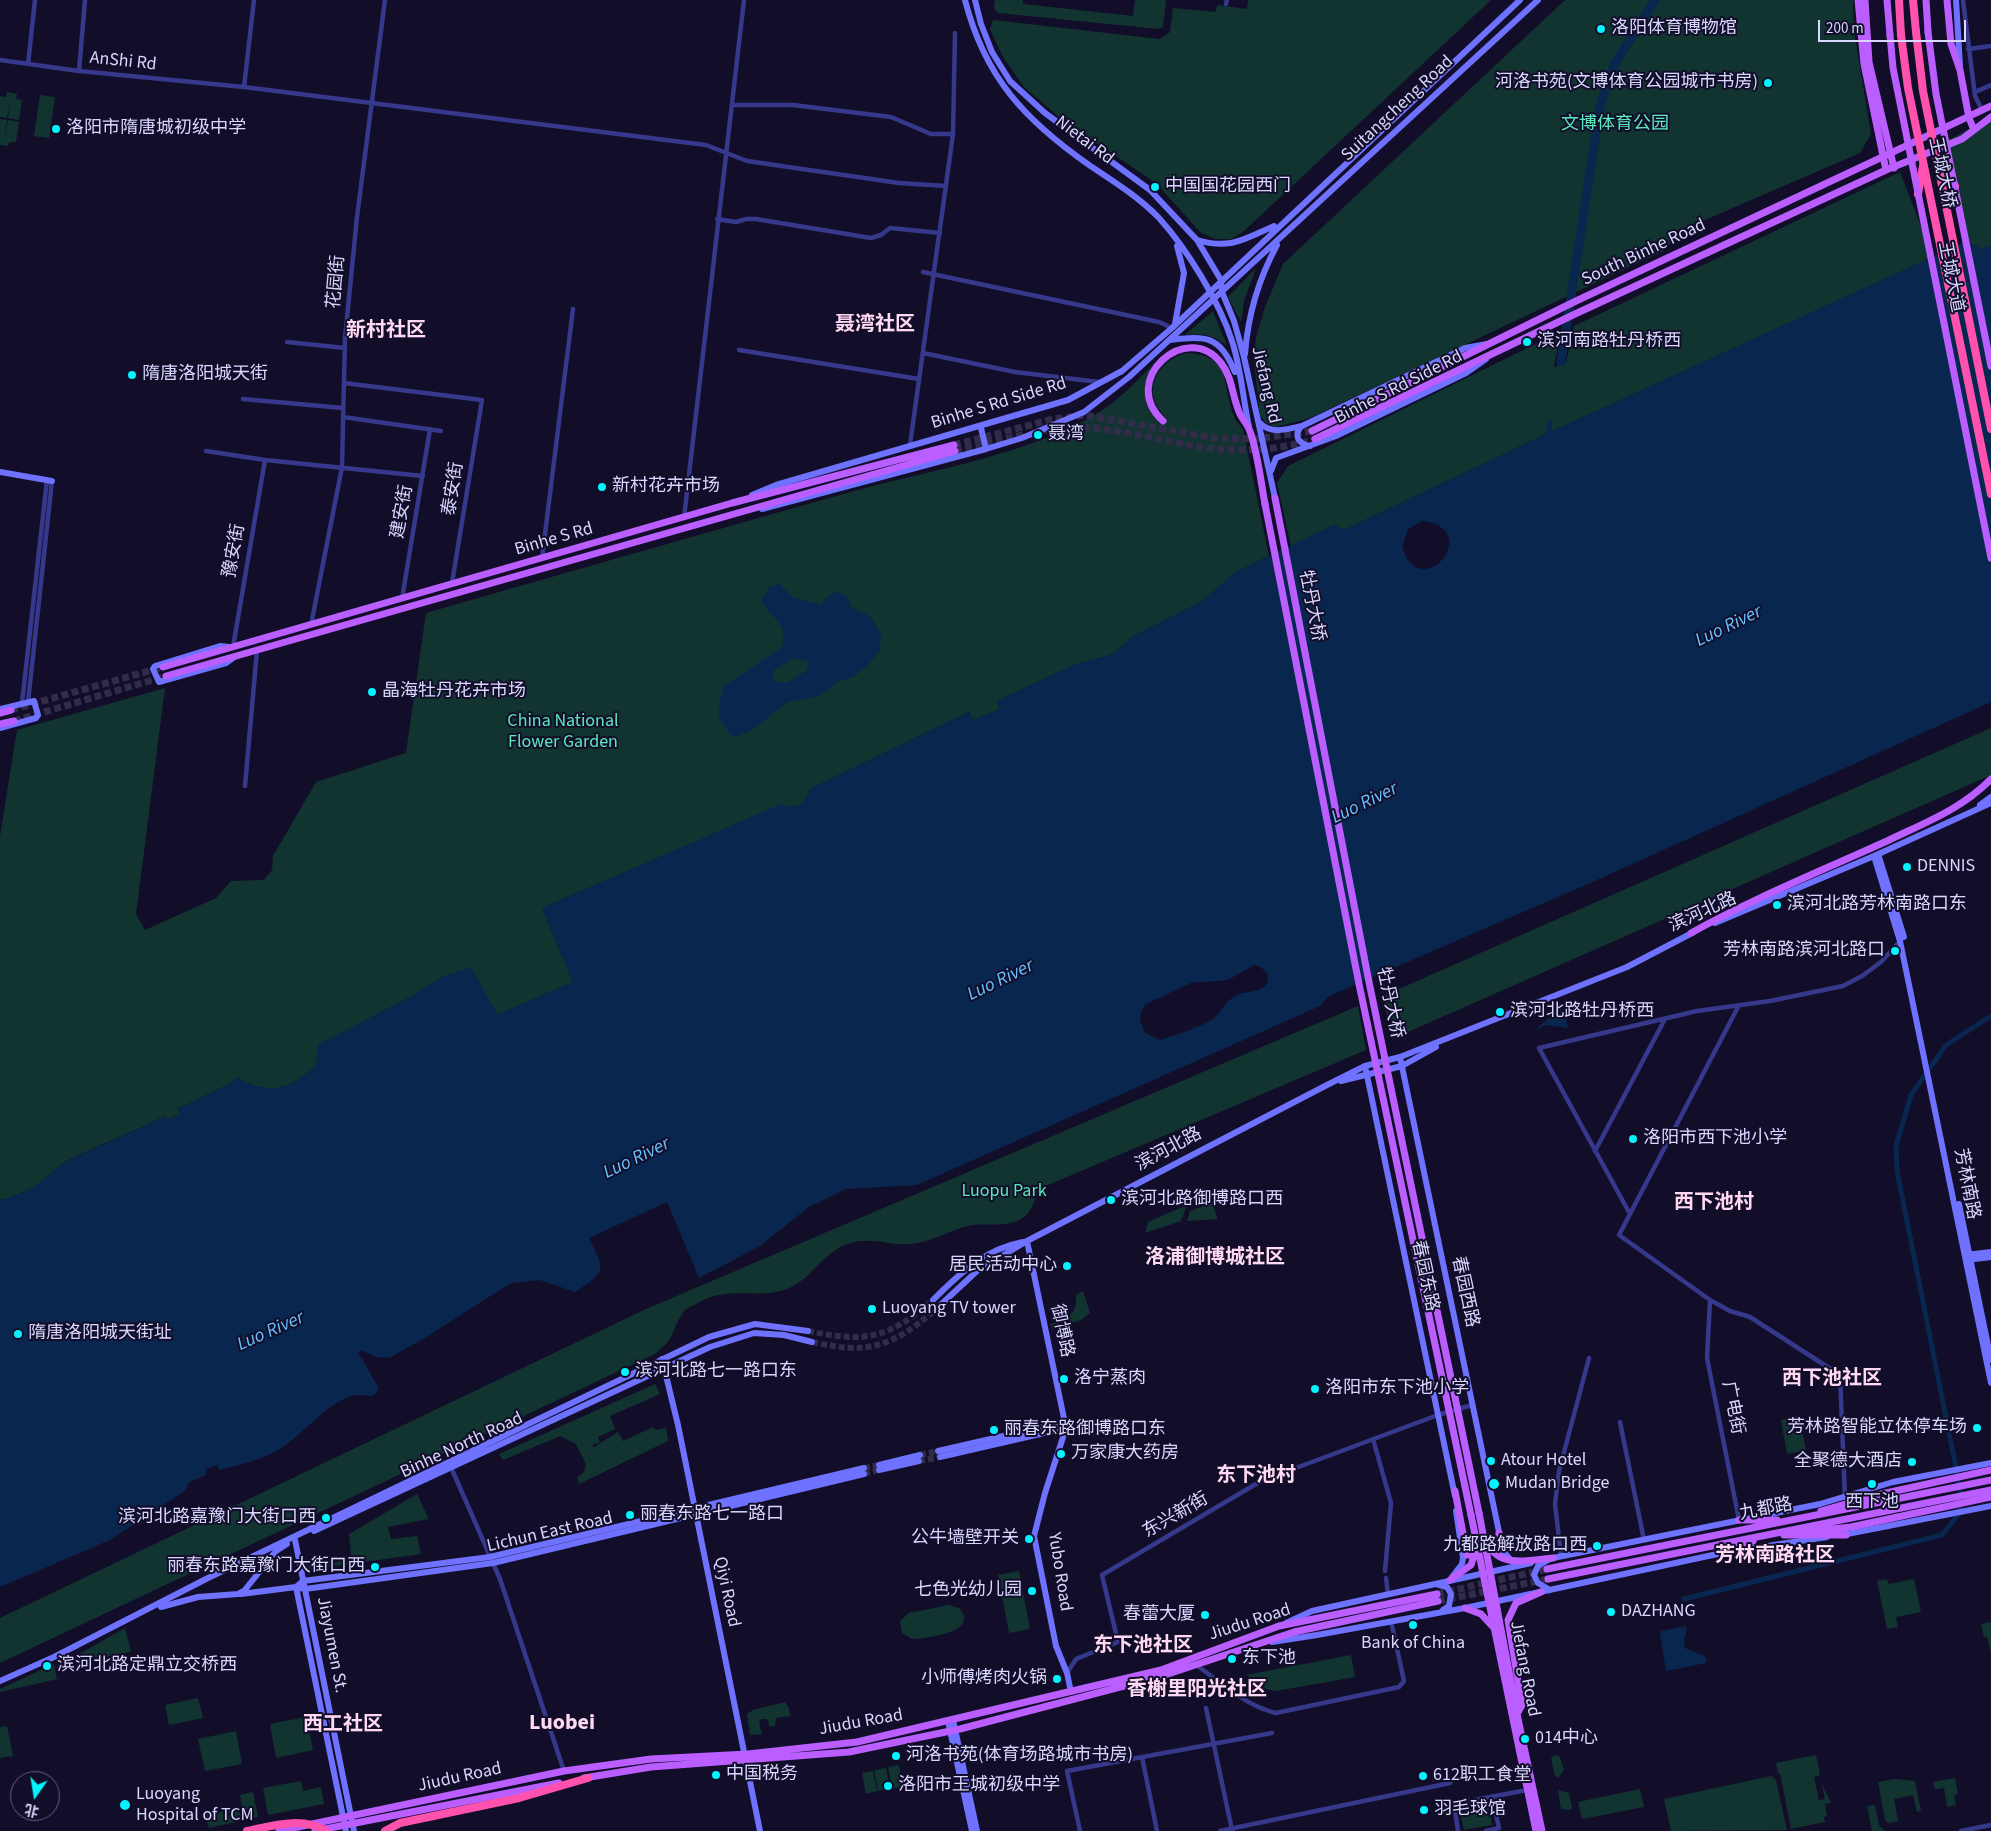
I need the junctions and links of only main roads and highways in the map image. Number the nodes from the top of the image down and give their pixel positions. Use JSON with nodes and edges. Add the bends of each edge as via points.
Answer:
{"nodes":[{"id":1,"x":964,"y":0,"type":"edge"},
{"id":2,"x":975,"y":0,"type":"edge"},
{"id":3,"x":1520,"y":0,"type":"edge"},
{"id":4,"x":1538,"y":0,"type":"edge"},
{"id":5,"x":1858,"y":0,"type":"edge"},
{"id":6,"x":1865,"y":0,"type":"edge"},
{"id":7,"x":1888,"y":0,"type":"edge"},
{"id":8,"x":1898,"y":0,"type":"edge"},
{"id":9,"x":1913,"y":0,"type":"edge"},
{"id":10,"x":1926,"y":0,"type":"edge"},
{"id":11,"x":1947,"y":0,"type":"edge"},
{"id":12,"x":1956,"y":0,"type":"edge"},
{"id":13,"x":1960,"y":70,"type":"junction"},
{"id":14,"x":1991,"y":106,"type":"edge"},
{"id":15,"x":1991,"y":117,"type":"edge"},
{"id":16,"x":1969,"y":118,"type":"junction"},
{"id":17,"x":1974,"y":130,"type":"junction"},
{"id":18,"x":1886,"y":157,"type":"junction"},
{"id":19,"x":1938,"y":162,"type":"junction"},
{"id":20,"x":1924,"y":164,"type":"junction"},
{"id":21,"x":1894,"y":168,"type":"junction"},
{"id":22,"x":1886,"y":170,"type":"junction"},
{"id":23,"x":1955,"y":186,"type":"junction"},
{"id":24,"x":1918,"y":194,"type":"junction"},
{"id":25,"x":1280,"y":223,"type":"junction"},
{"id":26,"x":1280,"y":239,"type":"junction"},
{"id":27,"x":1175,"y":240,"type":"junction"},
{"id":28,"x":1198,"y":240,"type":"junction"},
{"id":29,"x":1221,"y":280,"type":"junction"},
{"id":30,"x":1210,"y":290,"type":"junction"},
{"id":31,"x":1222,"y":292,"type":"junction"},
{"id":32,"x":1214,"y":300,"type":"junction"},
{"id":33,"x":1173,"y":326,"type":"junction"},
{"id":34,"x":1169,"y":341,"type":"junction"},
{"id":35,"x":1493,"y":342,"type":"junction"},
{"id":36,"x":1497,"y":351,"type":"junction"},
{"id":37,"x":1244,"y":357,"type":"junction"},
{"id":38,"x":1991,"y":366,"type":"edge"},
{"id":39,"x":1240,"y":381,"type":"junction"},
{"id":40,"x":1163,"y":421,"type":"dead end"},
{"id":41,"x":1259,"y":423,"type":"junction"},
{"id":42,"x":1302,"y":426,"type":"junction"},
{"id":43,"x":981,"y":428,"type":"junction"},
{"id":44,"x":1249,"y":429,"type":"junction"},
{"id":45,"x":1991,"y":429,"type":"edge"},
{"id":46,"x":1312,"y":431,"type":"tunnel mouth"},
{"id":47,"x":1315,"y":439,"type":"tunnel mouth"},
{"id":48,"x":1311,"y":447,"type":"junction"},
{"id":49,"x":986,"y":449,"type":"junction"},
{"id":50,"x":0,"y":474,"type":"edge"},
{"id":51,"x":1270,"y":476,"type":"junction"},
{"id":52,"x":49,"y":482,"type":"road end"},
{"id":53,"x":1991,"y":494,"type":"edge"},
{"id":54,"x":1275,"y":498,"type":"joint"},
{"id":55,"x":732,"y":503,"type":"junction"},
{"id":56,"x":1265,"y":504,"type":"joint"},
{"id":57,"x":736,"y":514,"type":"junction"},
{"id":58,"x":1991,"y":558,"type":"edge"},
{"id":59,"x":506,"y":568,"type":"junction"},
{"id":60,"x":509,"y":578,"type":"junction"},
{"id":61,"x":233,"y":647,"type":"junction"},
{"id":62,"x":256,"y":650,"type":"junction"},
{"id":63,"x":236,"y":656,"type":"junction"},
{"id":64,"x":159,"y":667,"type":"joint"},
{"id":65,"x":166,"y":676,"type":"tunnel mouth"},
{"id":66,"x":0,"y":709,"type":"edge"},
{"id":67,"x":11,"y":710,"type":"tunnel mouth"},
{"id":68,"x":0,"y":713,"type":"edge"},
{"id":69,"x":14,"y":721,"type":"tunnel mouth"},
{"id":70,"x":0,"y":726,"type":"edge"},
{"id":71,"x":1991,"y":779,"type":"edge"},
{"id":72,"x":1991,"y":797,"type":"edge"},
{"id":73,"x":1991,"y":803,"type":"edge"},
{"id":74,"x":1962,"y":816,"type":"junction"},
{"id":75,"x":1876,"y":855,"type":"junction"},
{"id":76,"x":1691,"y":934,"type":"junction"},
{"id":77,"x":1457,"y":1035,"type":"junction"},
{"id":78,"x":1400,"y":1057,"type":"junction"},
{"id":79,"x":1365,"y":1066,"type":"junction"},
{"id":80,"x":1402,"y":1066,"type":"junction"},
{"id":81,"x":1366,"y":1074,"type":"junction"},
{"id":82,"x":1325,"y":1086,"type":"junction"},
{"id":83,"x":1027,"y":1241,"type":"junction"},
{"id":84,"x":1991,"y":1252,"type":"edge"},
{"id":85,"x":1968,"y":1257,"type":"junction"},
{"id":86,"x":1991,"y":1257,"type":"edge"},
{"id":87,"x":933,"y":1300,"type":"tunnel mouth"},
{"id":88,"x":935,"y":1310,"type":"tunnel mouth"},
{"id":89,"x":808,"y":1331,"type":"tunnel mouth"},
{"id":90,"x":812,"y":1342,"type":"tunnel mouth"},
{"id":91,"x":662,"y":1359,"type":"junction"},
{"id":92,"x":1991,"y":1360,"type":"edge"},
{"id":93,"x":664,"y":1368,"type":"junction"},
{"id":94,"x":1991,"y":1383,"type":"edge"},
{"id":95,"x":1066,"y":1425,"type":"junction"},
{"id":96,"x":939,"y":1454,"type":"tunnel mouth"},
{"id":97,"x":920,"y":1458,"type":"tunnel mouth"},
{"id":98,"x":1991,"y":1463,"type":"edge"},
{"id":99,"x":450,"y":1465,"type":"junction"},
{"id":100,"x":879,"y":1468,"type":"tunnel mouth"},
{"id":101,"x":1991,"y":1470,"type":"edge"},
{"id":102,"x":864,"y":1471,"type":"tunnel mouth"},
{"id":103,"x":1991,"y":1480,"type":"edge"},
{"id":104,"x":1991,"y":1490,"type":"edge"},
{"id":105,"x":1455,"y":1491,"type":"junction"},
{"id":106,"x":1991,"y":1498,"type":"edge"},
{"id":107,"x":1845,"y":1500,"type":"junction"},
{"id":108,"x":1991,"y":1506,"type":"edge"},
{"id":109,"x":695,"y":1511,"type":"junction"},
{"id":110,"x":1475,"y":1514,"type":"junction"},
{"id":111,"x":1739,"y":1520,"type":"junction"},
{"id":112,"x":1793,"y":1520,"type":"junction"},
{"id":113,"x":1499,"y":1533,"type":"junction"},
{"id":114,"x":1846,"y":1535,"type":"junction"},
{"id":115,"x":1766,"y":1536,"type":"junction"},
{"id":116,"x":1484,"y":1537,"type":"junction"},
{"id":117,"x":295,"y":1540,"type":"junction"},
{"id":118,"x":1476,"y":1542,"type":"junction"},
{"id":119,"x":1727,"y":1552,"type":"junction"},
{"id":120,"x":1553,"y":1558,"type":"junction"},
{"id":121,"x":1519,"y":1561,"type":"junction"},
{"id":122,"x":1547,"y":1569,"type":"tunnel mouth"},
{"id":123,"x":1486,"y":1573,"type":"junction"},
{"id":124,"x":1450,"y":1580,"type":"junction"},
{"id":125,"x":1548,"y":1580,"type":"tunnel mouth"},
{"id":126,"x":1434,"y":1584,"type":"junction"},
{"id":127,"x":301,"y":1585,"type":"junction"},
{"id":128,"x":1550,"y":1590,"type":"junction"},
{"id":129,"x":1542,"y":1592,"type":"junction"},
{"id":130,"x":238,"y":1594,"type":"junction"},
{"id":131,"x":178,"y":1598,"type":"junction"},
{"id":132,"x":1492,"y":1602,"type":"junction"},
{"id":133,"x":1465,"y":1608,"type":"junction"},
{"id":134,"x":1440,"y":1612,"type":"junction"},
{"id":135,"x":1279,"y":1626,"type":"junction"},
{"id":136,"x":1493,"y":1627,"type":"junction"},
{"id":137,"x":1259,"y":1643,"type":"junction"},
{"id":138,"x":0,"y":1681,"type":"edge"},
{"id":139,"x":1071,"y":1692,"type":"junction"},
{"id":140,"x":1517,"y":1714,"type":"junction"},
{"id":141,"x":951,"y":1721,"type":"junction"},
{"id":142,"x":953,"y":1730,"type":"junction"},
{"id":143,"x":745,"y":1757,"type":"junction"},
{"id":144,"x":588,"y":1778,"type":"junction"},
{"id":145,"x":348,"y":1824,"type":"edge"},
{"id":146,"x":247,"y":1831,"type":"edge"},
{"id":147,"x":279,"y":1831,"type":"edge"},
{"id":148,"x":315,"y":1831,"type":"edge"},
{"id":149,"x":326,"y":1831,"type":"edge"},
{"id":150,"x":385,"y":1831,"type":"edge"},
{"id":151,"x":760,"y":1831,"type":"edge"},
{"id":152,"x":972,"y":1831,"type":"edge"},
{"id":153,"x":977,"y":1831,"type":"edge"},
{"id":154,"x":1536,"y":1831,"type":"edge"},
{"id":155,"x":1542,"y":1831,"type":"edge"}],
"edges":[{"from":1,"to":27,"type":"main road","name":"Nietai Rd","via":[[986,57],[1001,83],[1032,121],[1139,200],[1159,218]]},
{"from":2,"to":28,"type":"main road","name":"Nietai Rd","via":[[992,52],[1010,81],[1045,113],[1150,190]]},
{"from":3,"to":25,"type":"main road","name":"Suitangcheng Road"},
{"from":4,"to":26,"type":"main road","name":"Suitangcheng Road"},
{"from":5,"to":18,"type":"main road","via":[[1864,64]]},
{"from":6,"to":18,"type":"main road","via":[[1869,62]]},
{"from":7,"to":24,"type":"main road","name":"王城大道","bridge":true,"via":[[1894,68]]},
{"from":8,"to":20,"type":"highway","name":"王城大桥","bridge":true,"via":[[1908,88]]},
{"from":9,"to":19,"type":"highway","name":"王城大桥","bridge":true,"via":[[1923,91]]},
{"from":10,"to":23,"type":"main road","bridge":true,"via":[[1936,94]]},
{"from":11,"to":13,"type":"main road","via":[[1951,44]]},
{"from":12,"to":13,"type":"main road"},
{"from":13,"to":16,"type":"main road"},
{"from":14,"to":16,"type":"main road","name":"South Binhe Road"},
{"from":15,"to":17,"type":"main road","name":"South Binhe Road"},
{"from":16,"to":17,"type":"main road"},
{"from":16,"to":18,"type":"main road","name":"South Binhe Road"},
{"from":17,"to":21,"type":"main road","name":"South Binhe Road","via":[[1962,140]]},
{"from":18,"to":21,"type":"main road"},
{"from":18,"to":22,"type":"main road"},
{"from":18,"to":35,"type":"main road","name":"South Binhe Road"},
{"from":19,"to":23,"type":"highway","bridge":true},
{"from":19,"to":45,"type":"highway","name":"王城大桥","bridge":true},
{"from":20,"to":24,"type":"highway","bridge":true},
{"from":20,"to":53,"type":"highway","name":"王城大桥","bridge":true},
{"from":21,"to":22,"type":"main road","name":"South Binhe Road"},
{"from":22,"to":36,"type":"main road","name":"South Binhe Road"},
{"from":23,"to":38,"type":"main road","bridge":true},
{"from":24,"to":58,"type":"main road","name":"王城大道","bridge":true},
{"from":25,"to":28,"type":"main road","via":[[1234,244]]},
{"from":25,"to":29,"type":"main road","name":"Binhe S Rd Side Rd"},
{"from":26,"to":31,"type":"main road","name":"Binhe S Rd Side Rd"},
{"from":26,"to":37,"type":"main road","via":[[1257,285],[1248,320]]},
{"from":27,"to":30,"type":"main road","name":"Nietai Rd"},
{"from":27,"to":33,"type":"main road","via":[[1184,273]]},
{"from":28,"to":29,"type":"main road","name":"Nietai Rd"},
{"from":29,"to":30,"type":"main road","name":"Binhe S Rd Side Rd"},
{"from":29,"to":31,"type":"main road","name":"Jiefang Rd"},
{"from":30,"to":32,"type":"main road","name":"Jiefang Rd"},
{"from":30,"to":33,"type":"main road","name":"Binhe S Rd Side Rd"},
{"from":31,"to":32,"type":"main road","name":"Binhe S Rd Side Rd"},
{"from":31,"to":37,"type":"main road","name":"Jiefang Rd"},
{"from":32,"to":34,"type":"main road","name":"Binhe S Rd Side Rd"},
{"from":32,"to":39,"type":"main road","name":"Jiefang Rd","via":[[1232,341]]},
{"from":33,"to":43,"type":"main road","name":"Binhe S Rd Side Rd","via":[[1103,383],[1068,400]]},
{"from":34,"to":39,"type":"main road","via":[[1198,338],[1217,344],[1227,353]]},
{"from":34,"to":49,"type":"main road","name":"Binhe S Rd Side Rd","via":[[1084,412]]},
{"from":35,"to":42,"type":"main road","name":"Binhe S Rd Side Rd","via":[[1465,348]]},
{"from":35,"to":46,"type":"main road","name":"South Binhe Road"},
{"from":36,"to":47,"type":"main road","name":"South Binhe Road"},
{"from":36,"to":48,"type":"main road","name":"Binhe S Rd Side Rd","via":[[1466,373]]},
{"from":37,"to":41,"type":"main road","name":"Jiefang Rd"},
{"from":39,"to":44,"type":"main road","name":"Jiefang Rd"},
{"from":40,"to":44,"type":"main road","via":[[1148,397],[1153,371],[1169,354],[1182,349],[1196,349],[1220,362],[1228,374],[1238,411]]},
{"from":41,"to":42,"type":"main road","name":"Binhe S Rd Side Rd","via":[[1276,430]]},
{"from":41,"to":51,"type":"main road","name":"Jiefang Rd"},
{"from":42,"to":48,"type":"main road","via":[[1298,429],[1298,439]]},
{"from":43,"to":49,"type":"main road"},
{"from":43,"to":55,"type":"main road","name":"Binhe S Rd Side Rd","via":[[910,445],[776,485]]},
{"from":44,"to":56,"type":"main road","name":"Jiefang Rd"},
{"from":48,"to":51,"type":"main road","name":"Binhe S Rd Side Rd","via":[[1276,458]]},
{"from":49,"to":57,"type":"main road","name":"Binhe S Rd Side Rd","via":[[782,505]]},
{"from":50,"to":52,"type":"main road"},
{"from":51,"to":54,"type":"main road","name":"Jiefang Rd"},
{"from":54,"to":110,"type":"main road","name":"牡丹大桥","bridge":true},
{"from":55,"to":57,"type":"main road","name":"Binhe S Rd","via":[[954,448]]},
{"from":55,"to":59,"type":"main road","name":"Binhe S Rd"},
{"from":56,"to":110,"type":"main road","name":"牡丹大桥","bridge":true,"via":[[1357,974]]},
{"from":57,"to":60,"type":"main road","name":"Binhe S Rd"},
{"from":59,"to":60,"type":"main road"},
{"from":59,"to":61,"type":"main road","name":"Binhe S Rd"},
{"from":60,"to":62,"type":"main road","name":"Binhe S Rd"},
{"from":61,"to":62,"type":"main road"},
{"from":61,"to":64,"type":"main road","name":"Binhe S Rd"},
{"from":62,"to":63,"type":"main road","name":"Binhe S Rd"},
{"from":63,"to":64,"type":"main road","via":[[226,663],[160,682],[153,669]]},
{"from":63,"to":65,"type":"main road","name":"Binhe S Rd"},
{"from":66,"to":70,"type":"main road","via":[[35,702],[38,715]]},
{"from":67,"to":68,"type":"main road"},
{"from":69,"to":70,"type":"main road"},
{"from":71,"to":76,"type":"main road","via":[[1956,808],[1823,871],[1735,908]]},
{"from":72,"to":74,"type":"main road","name":"滨河北路"},
{"from":73,"to":74,"type":"main road","name":"滨河北路"},
{"from":74,"to":75,"type":"main road","name":"滨河北路"},
{"from":75,"to":76,"type":"main road","name":"滨河北路"},
{"from":75,"to":85,"type":"main road","name":"芳林南路","via":[[1902,940]]},
{"from":76,"to":77,"type":"main road","name":"滨河北路","via":[[1627,966]]},
{"from":77,"to":78,"type":"main road","name":"滨河北路"},
{"from":77,"to":80,"type":"main road","name":"滨河北路"},
{"from":78,"to":79,"type":"main road","name":"滨河北路"},
{"from":78,"to":80,"type":"main road","name":"春园西路"},
{"from":79,"to":81,"type":"main road","name":"春园东路"},
{"from":79,"to":82,"type":"main road","name":"滨河北路"},
{"from":80,"to":81,"type":"main road","name":"滨河北路"},
{"from":80,"to":113,"type":"main road","name":"春园西路"},
{"from":81,"to":82,"type":"main road","name":"滨河北路"},
{"from":81,"to":105,"type":"main road","name":"春园东路"},
{"from":82,"to":83,"type":"main road","name":"滨河北路"},
{"from":83,"to":87,"type":"main road","via":[[1003,1245],[966,1269]]},
{"from":83,"to":88,"type":"main road","via":[[977,1271]]},
{"from":83,"to":95,"type":"main road","name":"御博路"},
{"from":84,"to":85,"type":"main road"},
{"from":85,"to":86,"type":"main road"},
{"from":85,"to":92,"type":"main road","name":"芳林南路"},
{"from":85,"to":94,"type":"main road","name":"芳林南路"},
{"from":89,"to":91,"type":"main road","name":"Binhe North Road","via":[[755,1324],[709,1337]]},
{"from":90,"to":93,"type":"main road","name":"Binhe North Road","via":[[784,1335],[754,1333],[710,1347]]},
{"from":91,"to":93,"type":"main road","name":"Qiyi Road"},
{"from":91,"to":99,"type":"main road","name":"Binhe North Road"},
{"from":93,"to":99,"type":"main road","name":"Binhe North Road"},
{"from":93,"to":109,"type":"main road","name":"Qiyi Road"},
{"from":95,"to":96,"type":"main road"},
{"from":95,"to":139,"type":"main road","name":"Yubo Road","via":[[1034,1536],[1056,1646]]},
{"from":97,"to":100,"type":"main road"},
{"from":98,"to":107,"type":"main road","name":"九都路","via":[[1894,1482]]},
{"from":99,"to":117,"type":"main road","name":"Binhe North Road"},
{"from":99,"to":131,"type":"main road","name":"Binhe North Road"},
{"from":101,"to":107,"type":"main road"},
{"from":102,"to":109,"type":"main road","name":"Lichun East Road"},
{"from":103,"to":112,"type":"main road","name":"九都路"},
{"from":104,"to":115,"type":"main road","name":"九都路"},
{"from":105,"to":118,"type":"main road","via":[[1467,1555],[1474,1553]]},
{"from":105,"to":124,"type":"main road","name":"春园东路","via":[[1463,1558]]},
{"from":106,"to":115,"type":"main road","via":[[1851,1527]]},
{"from":107,"to":111,"type":"main road","name":"九都路"},
{"from":107,"to":112,"type":"main road"},
{"from":108,"to":114,"type":"main road","name":"九都路"},
{"from":109,"to":127,"type":"main road","name":"Lichun East Road","via":[[491,1560]]},
{"from":109,"to":143,"type":"main road","name":"Qiyi Road"},
{"from":110,"to":116,"type":"main road","name":"Jiefang Road"},
{"from":110,"to":118,"type":"main road","name":"Jiefang Road"},
{"from":111,"to":112,"type":"main road"},
{"from":111,"to":120,"type":"main road","name":"九都路"},
{"from":112,"to":122,"type":"main road","name":"九都路"},
{"from":113,"to":116,"type":"main road","via":[[1500,1544],[1496,1547]]},
{"from":113,"to":121,"type":"main road","name":"春园西路","via":[[1506,1557]]},
{"from":114,"to":115,"type":"main road"},
{"from":114,"to":119,"type":"main road","name":"九都路"},
{"from":115,"to":119,"type":"main road"},
{"from":115,"to":125,"type":"main road","name":"九都路"},
{"from":116,"to":121,"type":"main road","via":[[1500,1558]]},
{"from":116,"to":123,"type":"main road","name":"Jiefang Road"},
{"from":117,"to":127,"type":"main road","name":"Jiayumen St."},
{"from":117,"to":130,"type":"main road","name":"Binhe North Road","via":[[276,1551],[248,1587]]},
{"from":118,"to":123,"type":"main road","name":"Jiefang Road"},
{"from":118,"to":124,"type":"main road","via":[[1476,1556],[1471,1565]]},
{"from":119,"to":128,"type":"main road","name":"九都路"},
{"from":120,"to":121,"type":"main road"},
{"from":120,"to":123,"type":"main road","name":"九都路"},
{"from":120,"to":128,"type":"main road","via":[[1538,1566],[1534,1575],[1538,1583]]},
{"from":123,"to":124,"type":"main road","name":"九都路"},
{"from":123,"to":132,"type":"main road","name":"Jiefang Road"},
{"from":124,"to":126,"type":"main road","name":"九都路"},
{"from":126,"to":134,"type":"main road","via":[[1447,1587],[1451,1594],[1449,1606]]},
{"from":126,"to":135,"type":"main road","name":"九都路","via":[[1312,1611]]},
{"from":127,"to":130,"type":"main road","name":"Lichun East Road"},
{"from":127,"to":145,"type":"main road","name":"Jiayumen St."},
{"from":128,"to":129,"type":"main road","name":"九都路"},
{"from":129,"to":132,"type":"main road","name":"九都路"},
{"from":129,"to":140,"type":"main road","via":[[1516,1603],[1508,1620],[1522,1705]]},
{"from":130,"to":131,"type":"main road","name":"Binhe North Road"},
{"from":131,"to":138,"type":"main road","name":"Binhe North Road"},
{"from":132,"to":133,"type":"main road","name":"九都路"},
{"from":132,"to":136,"type":"main road","name":"Jiefang Road"},
{"from":132,"to":140,"type":"main road","name":"Jiefang Road"},
{"from":133,"to":134,"type":"main road","name":"九都路"},
{"from":133,"to":136,"type":"main road","via":[[1480,1614]]},
{"from":134,"to":137,"type":"main road","name":"九都路","via":[[1317,1636]]},
{"from":135,"to":137,"type":"main road","name":"Jiudu Road","via":[[1437,1598]]},
{"from":135,"to":139,"type":"main road","name":"Jiudu Road","via":[[1161,1670]]},
{"from":136,"to":154,"type":"main road","name":"Jiefang Road"},
{"from":137,"to":142,"type":"main road","name":"Jiudu Road","via":[[1162,1676]]},
{"from":139,"to":141,"type":"main road","name":"Jiudu Road"},
{"from":140,"to":155,"type":"main road","name":"Jiefang Road"},
{"from":141,"to":142,"type":"main road"},
{"from":141,"to":143,"type":"main road","name":"Jiudu Road","via":[[857,1742]]},
{"from":142,"to":143,"type":"main road","name":"Jiudu Road","via":[[849,1752]]},
{"from":142,"to":152,"type":"main road"},
{"from":142,"to":153,"type":"main road"},
{"from":143,"to":144,"type":"main road","name":"Jiudu Road","via":[[651,1767]]},
{"from":143,"to":145,"type":"main road","name":"Jiudu Road","via":[[652,1759],[564,1772]]},
{"from":143,"to":151,"type":"main road","name":"Qiyi Road"},
{"from":144,"to":145,"type":"main road","name":"Jiudu Road"},
{"from":144,"to":150,"type":"highway","via":[[519,1798],[400,1823]]},
{"from":145,"to":147,"type":"main road","name":"Jiudu Road"},
{"from":145,"to":148,"type":"main road","name":"Jiudu Road"},
{"from":146,"to":149,"type":"highway","bridge":true,"via":[[288,1823],[307,1824]]}]}
